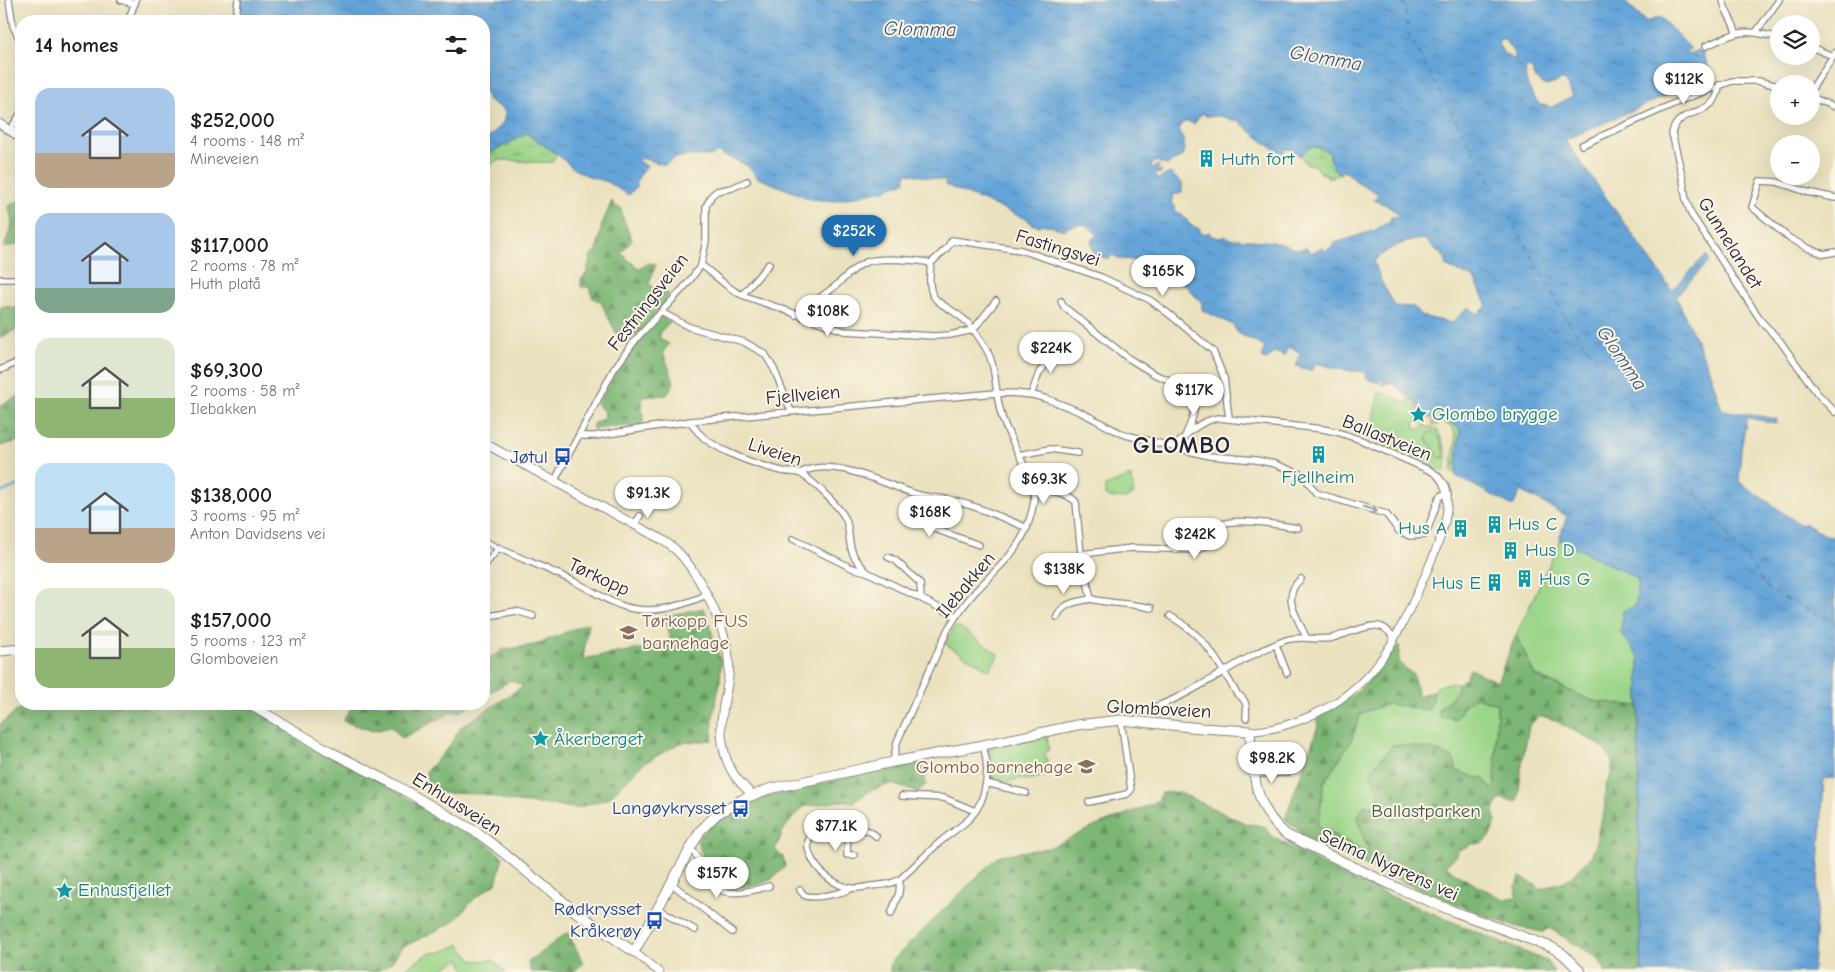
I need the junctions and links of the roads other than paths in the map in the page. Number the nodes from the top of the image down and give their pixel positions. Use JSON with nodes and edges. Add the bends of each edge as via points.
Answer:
{"nodes":[{"id":1,"x":9,"y":0,"type":"edge"},
{"id":2,"x":121,"y":0,"type":"edge"},
{"id":3,"x":238,"y":0,"type":"edge"},
{"id":4,"x":1723,"y":0,"type":"edge"},
{"id":5,"x":1779,"y":0,"type":"edge"},
{"id":6,"x":135,"y":2,"type":"edge"},
{"id":7,"x":130,"y":15,"type":"edge"},
{"id":8,"x":236,"y":15,"type":"edge"},
{"id":9,"x":15,"y":30,"type":"edge"},
{"id":10,"x":1756,"y":32,"type":"junction"},
{"id":11,"x":1736,"y":33,"type":"junction"},
{"id":12,"x":1770,"y":36,"type":"edge"},
{"id":13,"x":1706,"y":46,"type":"dead end"},
{"id":14,"x":1820,"y":50,"type":"edge"},
{"id":15,"x":1834,"y":55,"type":"edge"},
{"id":16,"x":1820,"y":76,"type":"edge"},
{"id":17,"x":1770,"y":83,"type":"edge"},
{"id":18,"x":1719,"y":85,"type":"junction"},
{"id":19,"x":1820,"y":101,"type":"edge"},
{"id":20,"x":1835,"y":107,"type":"edge"},
{"id":21,"x":15,"y":122,"type":"edge"},
{"id":22,"x":0,"y":124,"type":"edge"},
{"id":23,"x":10,"y":130,"type":"junction"},
{"id":24,"x":15,"y":134,"type":"edge"},
{"id":25,"x":1582,"y":144,"type":"dead end"},
{"id":26,"x":747,"y":180,"type":"dead end"},
{"id":27,"x":1835,"y":198,"type":"edge"},
{"id":28,"x":1835,"y":252,"type":"edge"},
{"id":29,"x":931,"y":263,"type":"junction"},
{"id":30,"x":769,"y":264,"type":"dead end"},
{"id":31,"x":700,"y":265,"type":"junction"},
{"id":32,"x":0,"y":279,"type":"edge"},
{"id":33,"x":15,"y":279,"type":"edge"},
{"id":34,"x":742,"y":295,"type":"junction"},
{"id":35,"x":996,"y":301,"type":"dead end"},
{"id":36,"x":1061,"y":301,"type":"dead end"},
{"id":37,"x":661,"y":312,"type":"junction"},
{"id":38,"x":795,"y":314,"type":"junction"},
{"id":39,"x":973,"y":330,"type":"junction"},
{"id":40,"x":1058,"y":348,"type":"dead end"},
{"id":41,"x":15,"y":364,"type":"edge"},
{"id":42,"x":0,"y":370,"type":"edge"},
{"id":43,"x":996,"y":393,"type":"junction"},
{"id":44,"x":1031,"y":395,"type":"junction"},
{"id":45,"x":791,"y":411,"type":"junction"},
{"id":46,"x":1835,"y":412,"type":"edge"},
{"id":47,"x":1229,"y":418,"type":"junction"},
{"id":48,"x":691,"y":421,"type":"junction"},
{"id":49,"x":579,"y":436,"type":"junction"},
{"id":50,"x":1185,"y":436,"type":"junction"},
{"id":51,"x":490,"y":446,"type":"edge"},
{"id":52,"x":1175,"y":447,"type":"junction"},
{"id":53,"x":1078,"y":453,"type":"dead end"},
{"id":54,"x":1019,"y":456,"type":"junction"},
{"id":55,"x":800,"y":473,"type":"junction"},
{"id":56,"x":554,"y":482,"type":"junction"},
{"id":57,"x":1444,"y":484,"type":"joint"},
{"id":58,"x":1032,"y":488,"type":"junction"},
{"id":59,"x":1448,"y":494,"type":"junction"},
{"id":60,"x":928,"y":497,"type":"junction"},
{"id":61,"x":640,"y":516,"type":"dead end"},
{"id":62,"x":634,"y":525,"type":"junction"},
{"id":63,"x":1027,"y":528,"type":"junction"},
{"id":64,"x":1298,"y":528,"type":"dead end"},
{"id":65,"x":793,"y":539,"type":"dead end"},
{"id":66,"x":490,"y":544,"type":"edge"},
{"id":67,"x":979,"y":545,"type":"dead end"},
{"id":68,"x":499,"y":548,"type":"junction"},
{"id":69,"x":1081,"y":554,"type":"junction"},
{"id":70,"x":888,"y":556,"type":"dead end"},
{"id":71,"x":490,"y":559,"type":"edge"},
{"id":72,"x":867,"y":572,"type":"junction"},
{"id":73,"x":1301,"y":579,"type":"dead end"},
{"id":74,"x":706,"y":596,"type":"junction"},
{"id":75,"x":921,"y":598,"type":"junction"},
{"id":76,"x":1091,"y":599,"type":"junction"},
{"id":77,"x":1151,"y":608,"type":"dead end"},
{"id":78,"x":490,"y":616,"type":"edge"},
{"id":79,"x":533,"y":616,"type":"dead end"},
{"id":80,"x":956,"y":616,"type":"junction"},
{"id":81,"x":1057,"y":616,"type":"dead end"},
{"id":82,"x":1170,"y":616,"type":"dead end"},
{"id":83,"x":1306,"y":637,"type":"junction"},
{"id":84,"x":1395,"y":638,"type":"junction"},
{"id":85,"x":1276,"y":645,"type":"junction"},
{"id":86,"x":15,"y":650,"type":"edge"},
{"id":87,"x":0,"y":651,"type":"edge"},
{"id":88,"x":1225,"y":672,"type":"junction"},
{"id":89,"x":1287,"y":673,"type":"dead end"},
{"id":90,"x":259,"y":710,"type":"edge"},
{"id":91,"x":1142,"y":711,"type":"dead end"},
{"id":92,"x":1246,"y":718,"type":"dead end"},
{"id":93,"x":1121,"y":720,"type":"junction"},
{"id":94,"x":1250,"y":730,"type":"junction"},
{"id":95,"x":983,"y":745,"type":"junction"},
{"id":96,"x":893,"y":762,"type":"junction"},
{"id":97,"x":1288,"y":773,"type":"dead end"},
{"id":98,"x":1255,"y":774,"type":"junction"},
{"id":99,"x":739,"y":781,"type":"junction"},
{"id":100,"x":986,"y":783,"type":"junction"},
{"id":101,"x":1026,"y":793,"type":"dead end"},
{"id":102,"x":752,"y":795,"type":"junction"},
{"id":103,"x":902,"y":796,"type":"dead end"},
{"id":104,"x":741,"y":800,"type":"junction"},
{"id":105,"x":1089,"y":802,"type":"dead end"},
{"id":106,"x":975,"y":811,"type":"junction"},
{"id":107,"x":848,"y":827,"type":"junction"},
{"id":108,"x":876,"y":836,"type":"dead end"},
{"id":109,"x":690,"y":848,"type":"junction"},
{"id":110,"x":854,"y":855,"type":"dead end"},
{"id":111,"x":900,"y":879,"type":"junction"},
{"id":112,"x":671,"y":883,"type":"junction"},
{"id":113,"x":770,"y":886,"type":"dead end"},
{"id":114,"x":852,"y":888,"type":"junction"},
{"id":115,"x":800,"y":890,"type":"dead end"},
{"id":116,"x":657,"y":908,"type":"junction"},
{"id":117,"x":891,"y":914,"type":"dead end"},
{"id":118,"x":694,"y":930,"type":"dead end"},
{"id":119,"x":732,"y":932,"type":"dead end"},
{"id":120,"x":634,"y":952,"type":"junction"},
{"id":121,"x":659,"y":972,"type":"edge"},
{"id":122,"x":1581,"y":972,"type":"edge"}],
"edges":[{"from":1,"to":9,"type":"street"},
{"from":2,"to":6,"type":"street"},
{"from":3,"to":8,"type":"street"},
{"from":4,"to":11,"type":"street"},
{"from":5,"to":10,"type":"street"},
{"from":6,"to":7,"type":"street"},
{"from":10,"to":11,"type":"street"},
{"from":10,"to":12,"type":"street"},
{"from":11,"to":13,"type":"street"},
{"from":14,"to":15,"type":"street"},
{"from":15,"to":16,"type":"street"},
{"from":17,"to":18,"type":"street","via":[[1743,80]]},
{"from":18,"to":25,"type":"street"},
{"from":18,"to":46,"type":"street","name":"Gunnelandet","via":[[1719,91],[1708,107],[1681,118],[1674,126],[1672,133],[1686,200],[1691,214],[1762,322]]},
{"from":19,"to":20,"type":"street"},
{"from":21,"to":23,"type":"street"},
{"from":22,"to":23,"type":"main road"},
{"from":23,"to":24,"type":"main road"},
{"from":26,"to":31,"type":"street","name":"Festningsveien","via":[[718,191],[709,200],[706,241]]},
{"from":27,"to":28,"type":"street","via":[[1777,182],[1760,181],[1752,207],[1789,238],[1824,254]]},
{"from":29,"to":38,"type":"street","via":[[867,262]]},
{"from":29,"to":39,"type":"street","name":"Ilebakken","via":[[929,280],[932,293]]},
{"from":29,"to":47,"type":"street","name":"Fastingsvei","via":[[952,240],[1021,250],[1101,276],[1150,300],[1213,351],[1224,378]]},
{"from":30,"to":34,"type":"street"},
{"from":31,"to":34,"type":"street"},
{"from":31,"to":37,"type":"street","name":"Festningsveien"},
{"from":32,"to":33,"type":"street"},
{"from":34,"to":38,"type":"street"},
{"from":35,"to":39,"type":"street"},
{"from":36,"to":50,"type":"street","via":[[1064,307],[1128,358],[1189,389],[1194,413]]},
{"from":37,"to":45,"type":"street","via":[[689,328],[744,342],[765,354]]},
{"from":37,"to":49,"type":"street","name":"Festningsveien","via":[[614,370]]},
{"from":38,"to":39,"type":"street","via":[[844,331],[862,333],[950,335]]},
{"from":39,"to":43,"type":"street","name":"Ilebakken","via":[[993,365]]},
{"from":40,"to":44,"type":"street","via":[[1039,373]]},
{"from":41,"to":42,"type":"street"},
{"from":43,"to":44,"type":"street","name":"Fjellveien"},
{"from":43,"to":45,"type":"street","name":"Fjellveien"},
{"from":43,"to":54,"type":"street","name":"Ilebakken","via":[[1003,422]]},
{"from":44,"to":52,"type":"street","name":"Fjellveien","via":[[1081,413],[1112,430]]},
{"from":45,"to":48,"type":"street","name":"Fjellveien"},
{"from":47,"to":50,"type":"street","name":"Ballastveien","via":[[1204,422]]},
{"from":47,"to":57,"type":"street","name":"Ballastveien","via":[[1337,432],[1437,475]]},
{"from":48,"to":49,"type":"street","name":"Fjellveien"},
{"from":48,"to":55,"type":"street","name":"Liveien","via":[[699,434],[726,451],[783,471]]},
{"from":49,"to":56,"type":"street","name":"Festningsveien"},
{"from":50,"to":52,"type":"street","name":"Ballastveien"},
{"from":51,"to":56,"type":"main road"},
{"from":52,"to":59,"type":"street","name":"Fjellveien","one_way":true,"via":[[1216,457],[1275,464],[1304,475],[1314,491],[1323,496],[1386,514],[1398,531],[1416,537],[1427,531],[1439,498]]},
{"from":53,"to":54,"type":"street","via":[[1050,449]]},
{"from":54,"to":58,"type":"street","name":"Ilebakken"},
{"from":55,"to":60,"type":"street","via":[[824,466]]},
{"from":55,"to":72,"type":"street","name":"Liveien","via":[[844,515],[854,556]]},
{"from":56,"to":62,"type":"main road"},
{"from":57,"to":59,"type":"street"},
{"from":58,"to":63,"type":"street","name":"Ilebakken","via":[[1033,505]]},
{"from":58,"to":69,"type":"street","via":[[1066,496],[1076,502]]},
{"from":59,"to":84,"type":"street","name":"Glomboveien","via":[[1438,546]]},
{"from":60,"to":63,"type":"street","via":[[965,504]]},
{"from":60,"to":67,"type":"street","via":[[926,515],[932,528]]},
{"from":61,"to":62,"type":"street"},
{"from":62,"to":74,"type":"main road","via":[[676,550],[693,571]]},
{"from":63,"to":80,"type":"street","name":"Ilebakken","via":[[1012,554]]},
{"from":64,"to":69,"type":"street","via":[[1231,522],[1216,529],[1206,546],[1198,550],[1132,548]]},
{"from":65,"to":72,"type":"street","name":"Liveien"},
{"from":66,"to":68,"type":"street","name":"Tørkopp"},
{"from":68,"to":71,"type":"street"},
{"from":68,"to":74,"type":"street","name":"Tørkopp","via":[[626,608],[660,608]]},
{"from":69,"to":76,"type":"street"},
{"from":70,"to":75,"type":"street","via":[[920,583]]},
{"from":72,"to":75,"type":"street","name":"Liveien"},
{"from":73,"to":83,"type":"street","via":[[1292,589],[1290,600]]},
{"from":74,"to":99,"type":"main road","via":[[727,646],[729,672],[721,732],[726,757]]},
{"from":75,"to":80,"type":"street","name":"Liveien"},
{"from":76,"to":77,"type":"street"},
{"from":76,"to":81,"type":"street","via":[[1065,605]]},
{"from":78,"to":79,"type":"street","via":[[516,611]]},
{"from":80,"to":96,"type":"street","name":"Ilebakken","via":[[942,640],[897,742]]},
{"from":82,"to":88,"type":"street","via":[[1190,628]]},
{"from":83,"to":84,"type":"street","via":[[1334,638],[1378,626],[1386,628]]},
{"from":83,"to":85,"type":"street"},
{"from":84,"to":94,"type":"street","name":"Glomboveien","via":[[1373,671],[1335,703],[1294,723],[1261,731]]},
{"from":85,"to":88,"type":"street"},
{"from":85,"to":89,"type":"street"},
{"from":86,"to":87,"type":"main road"},
{"from":88,"to":91,"type":"street","via":[[1181,697]]},
{"from":88,"to":92,"type":"street","via":[[1237,694],[1247,704]]},
{"from":90,"to":120,"type":"main road","name":"Enhuusveien","via":[[476,832],[576,912]]},
{"from":93,"to":94,"type":"main road","name":"Glomboveien"},
{"from":93,"to":95,"type":"main road","name":"Glomboveien","via":[[1078,725]]},
{"from":93,"to":105,"type":"street","via":[[1131,790],[1127,794]]},
{"from":94,"to":98,"type":"main road","name":"Selma Nygrens vei"},
{"from":95,"to":96,"type":"main road","name":"Glomboveien"},
{"from":95,"to":100,"type":"street"},
{"from":96,"to":102,"type":"main road","name":"Glomboveien","via":[[788,784]]},
{"from":97,"to":98,"type":"street"},
{"from":98,"to":122,"type":"main road","name":"Selma Nygrens vei","via":[[1257,793],[1267,815],[1287,835],[1444,908],[1551,947]]},
{"from":99,"to":102,"type":"main road"},
{"from":99,"to":104,"type":"main road"},
{"from":100,"to":101,"type":"street"},
{"from":100,"to":106,"type":"street"},
{"from":102,"to":104,"type":"main road","name":"Glomboveien"},
{"from":103,"to":106,"type":"street","via":[[944,798]]},
{"from":104,"to":109,"type":"main road","name":"Glomboveien","via":[[710,820]]},
{"from":106,"to":111,"type":"street"},
{"from":107,"to":108,"type":"street","via":[[870,830]]},
{"from":107,"to":110,"type":"street","via":[[847,855]]},
{"from":107,"to":114,"type":"street","via":[[818,829],[807,845],[812,861],[821,871]]},
{"from":109,"to":112,"type":"main road","name":"Glomboveien"},
{"from":109,"to":113,"type":"street","via":[[721,890],[738,892]]},
{"from":111,"to":114,"type":"street","via":[[893,883]]},
{"from":111,"to":117,"type":"street","via":[[899,893]]},
{"from":112,"to":116,"type":"main road","name":"Glomboveien"},
{"from":112,"to":119,"type":"street"},
{"from":114,"to":115,"type":"street","via":[[810,898]]},
{"from":116,"to":118,"type":"street"},
{"from":116,"to":120,"type":"main road","name":"Glomboveien"},
{"from":120,"to":121,"type":"street"}]}
